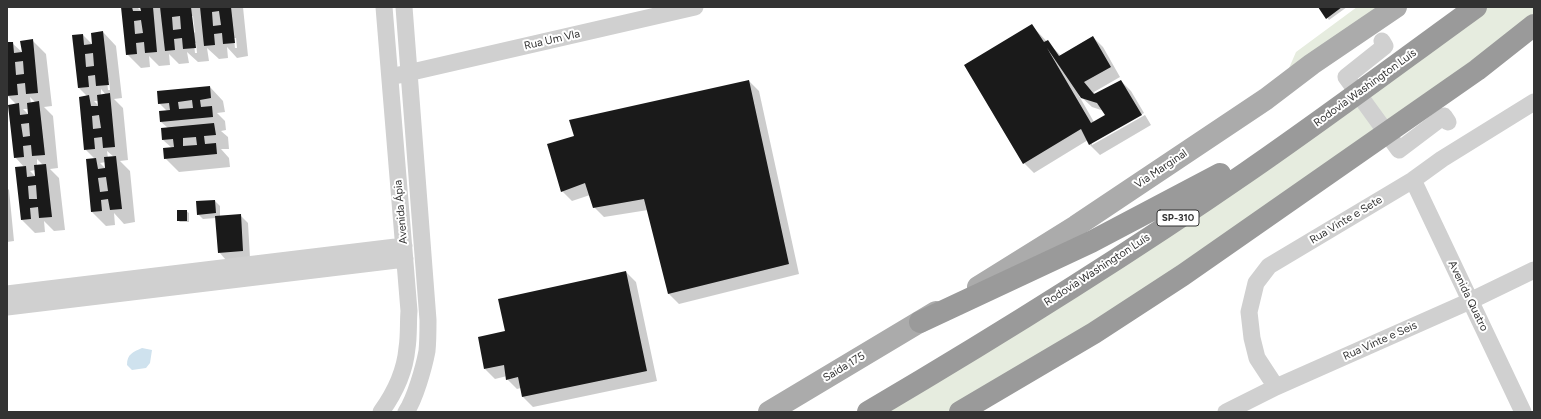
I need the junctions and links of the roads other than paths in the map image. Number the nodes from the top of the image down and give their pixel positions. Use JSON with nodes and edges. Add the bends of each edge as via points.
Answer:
{"nodes":[{"id":1,"x":384,"y":7,"type":"edge"},
{"id":2,"x":404,"y":7,"type":"edge"},
{"id":3,"x":695,"y":7,"type":"edge"},
{"id":4,"x":1396,"y":7,"type":"edge"},
{"id":5,"x":1476,"y":7,"type":"edge"},
{"id":6,"x":1534,"y":25,"type":"edge"},
{"id":7,"x":1382,"y":40,"type":"dead end"},
{"id":8,"x":409,"y":73,"type":"junction"},
{"id":9,"x":390,"y":76,"type":"junction"},
{"id":10,"x":1534,"y":102,"type":"edge"},
{"id":11,"x":1323,"y":118,"type":"junction"},
{"id":12,"x":1448,"y":122,"type":"dead end"},
{"id":13,"x":1413,"y":180,"type":"junction"},
{"id":14,"x":404,"y":252,"type":"junction"},
{"id":15,"x":1534,"y":270,"type":"edge"},
{"id":16,"x":7,"y":294,"type":"edge"},
{"id":17,"x":1470,"y":302,"type":"junction"},
{"id":18,"x":7,"y":307,"type":"edge"},
{"id":19,"x":920,"y":322,"type":"junction"},
{"id":20,"x":1276,"y":387,"type":"junction"},
{"id":21,"x":381,"y":412,"type":"edge"},
{"id":22,"x":406,"y":412,"type":"edge"},
{"id":23,"x":769,"y":412,"type":"edge"},
{"id":24,"x":868,"y":412,"type":"edge"},
{"id":25,"x":960,"y":412,"type":"edge"},
{"id":26,"x":1226,"y":412,"type":"edge"},
{"id":27,"x":1523,"y":412,"type":"edge"}],
"edges":[{"from":1,"to":9,"type":"street","name":"Avenida Ápia"},
{"from":2,"to":8,"type":"street","name":"Avenida Ápia"},
{"from":3,"to":8,"type":"street","name":"Rua Um Vla"},
{"from":4,"to":19,"type":"main road","name":"Via Marginal","via":[[1266,99],[1076,226]]},
{"from":5,"to":11,"type":"highway","name":"Rodovia Washington Luís","number":"SP-310"},
{"from":6,"to":25,"type":"highway","via":[[1477,70],[1183,275]]},
{"from":7,"to":12,"type":"street","via":[[1385,46],[1346,77],[1399,150],[1444,116]]},
{"from":8,"to":9,"type":"street","name":"Rua Um Vla"},
{"from":8,"to":22,"type":"street","name":"Avenida Ápia","via":[[428,320],[427,350],[419,381]]},
{"from":9,"to":14,"type":"street","name":"Avenida Ápia"},
{"from":10,"to":13,"type":"street","name":"Rua Vinte e Sete"},
{"from":11,"to":19,"type":"highway","via":[[1098,239]]},
{"from":11,"to":24,"type":"highway","name":"Rodovia Washington Luís","number":"SP-310","via":[[1166,226],[980,346]]},
{"from":13,"to":17,"type":"street","name":"Avenida Quatro"},
{"from":13,"to":20,"type":"street","name":"Rua Vinte e Sete","via":[[1269,266],[1256,283],[1249,312],[1252,338],[1257,358]]},
{"from":14,"to":16,"type":"street"},
{"from":14,"to":18,"type":"street"},
{"from":14,"to":21,"type":"street","name":"Avenida Ápia","via":[[409,310],[407,350],[400,378],[390,400]]},
{"from":15,"to":17,"type":"street","name":"Rua Vinte e Seis"},
{"from":17,"to":20,"type":"street","name":"Rua Vinte e Seis"},
{"from":17,"to":27,"type":"street","name":"Avenida Quatro"},
{"from":19,"to":23,"type":"main road","name":"Saída 175"},
{"from":20,"to":26,"type":"street","name":"Rua Vinte e Seis"}]}
